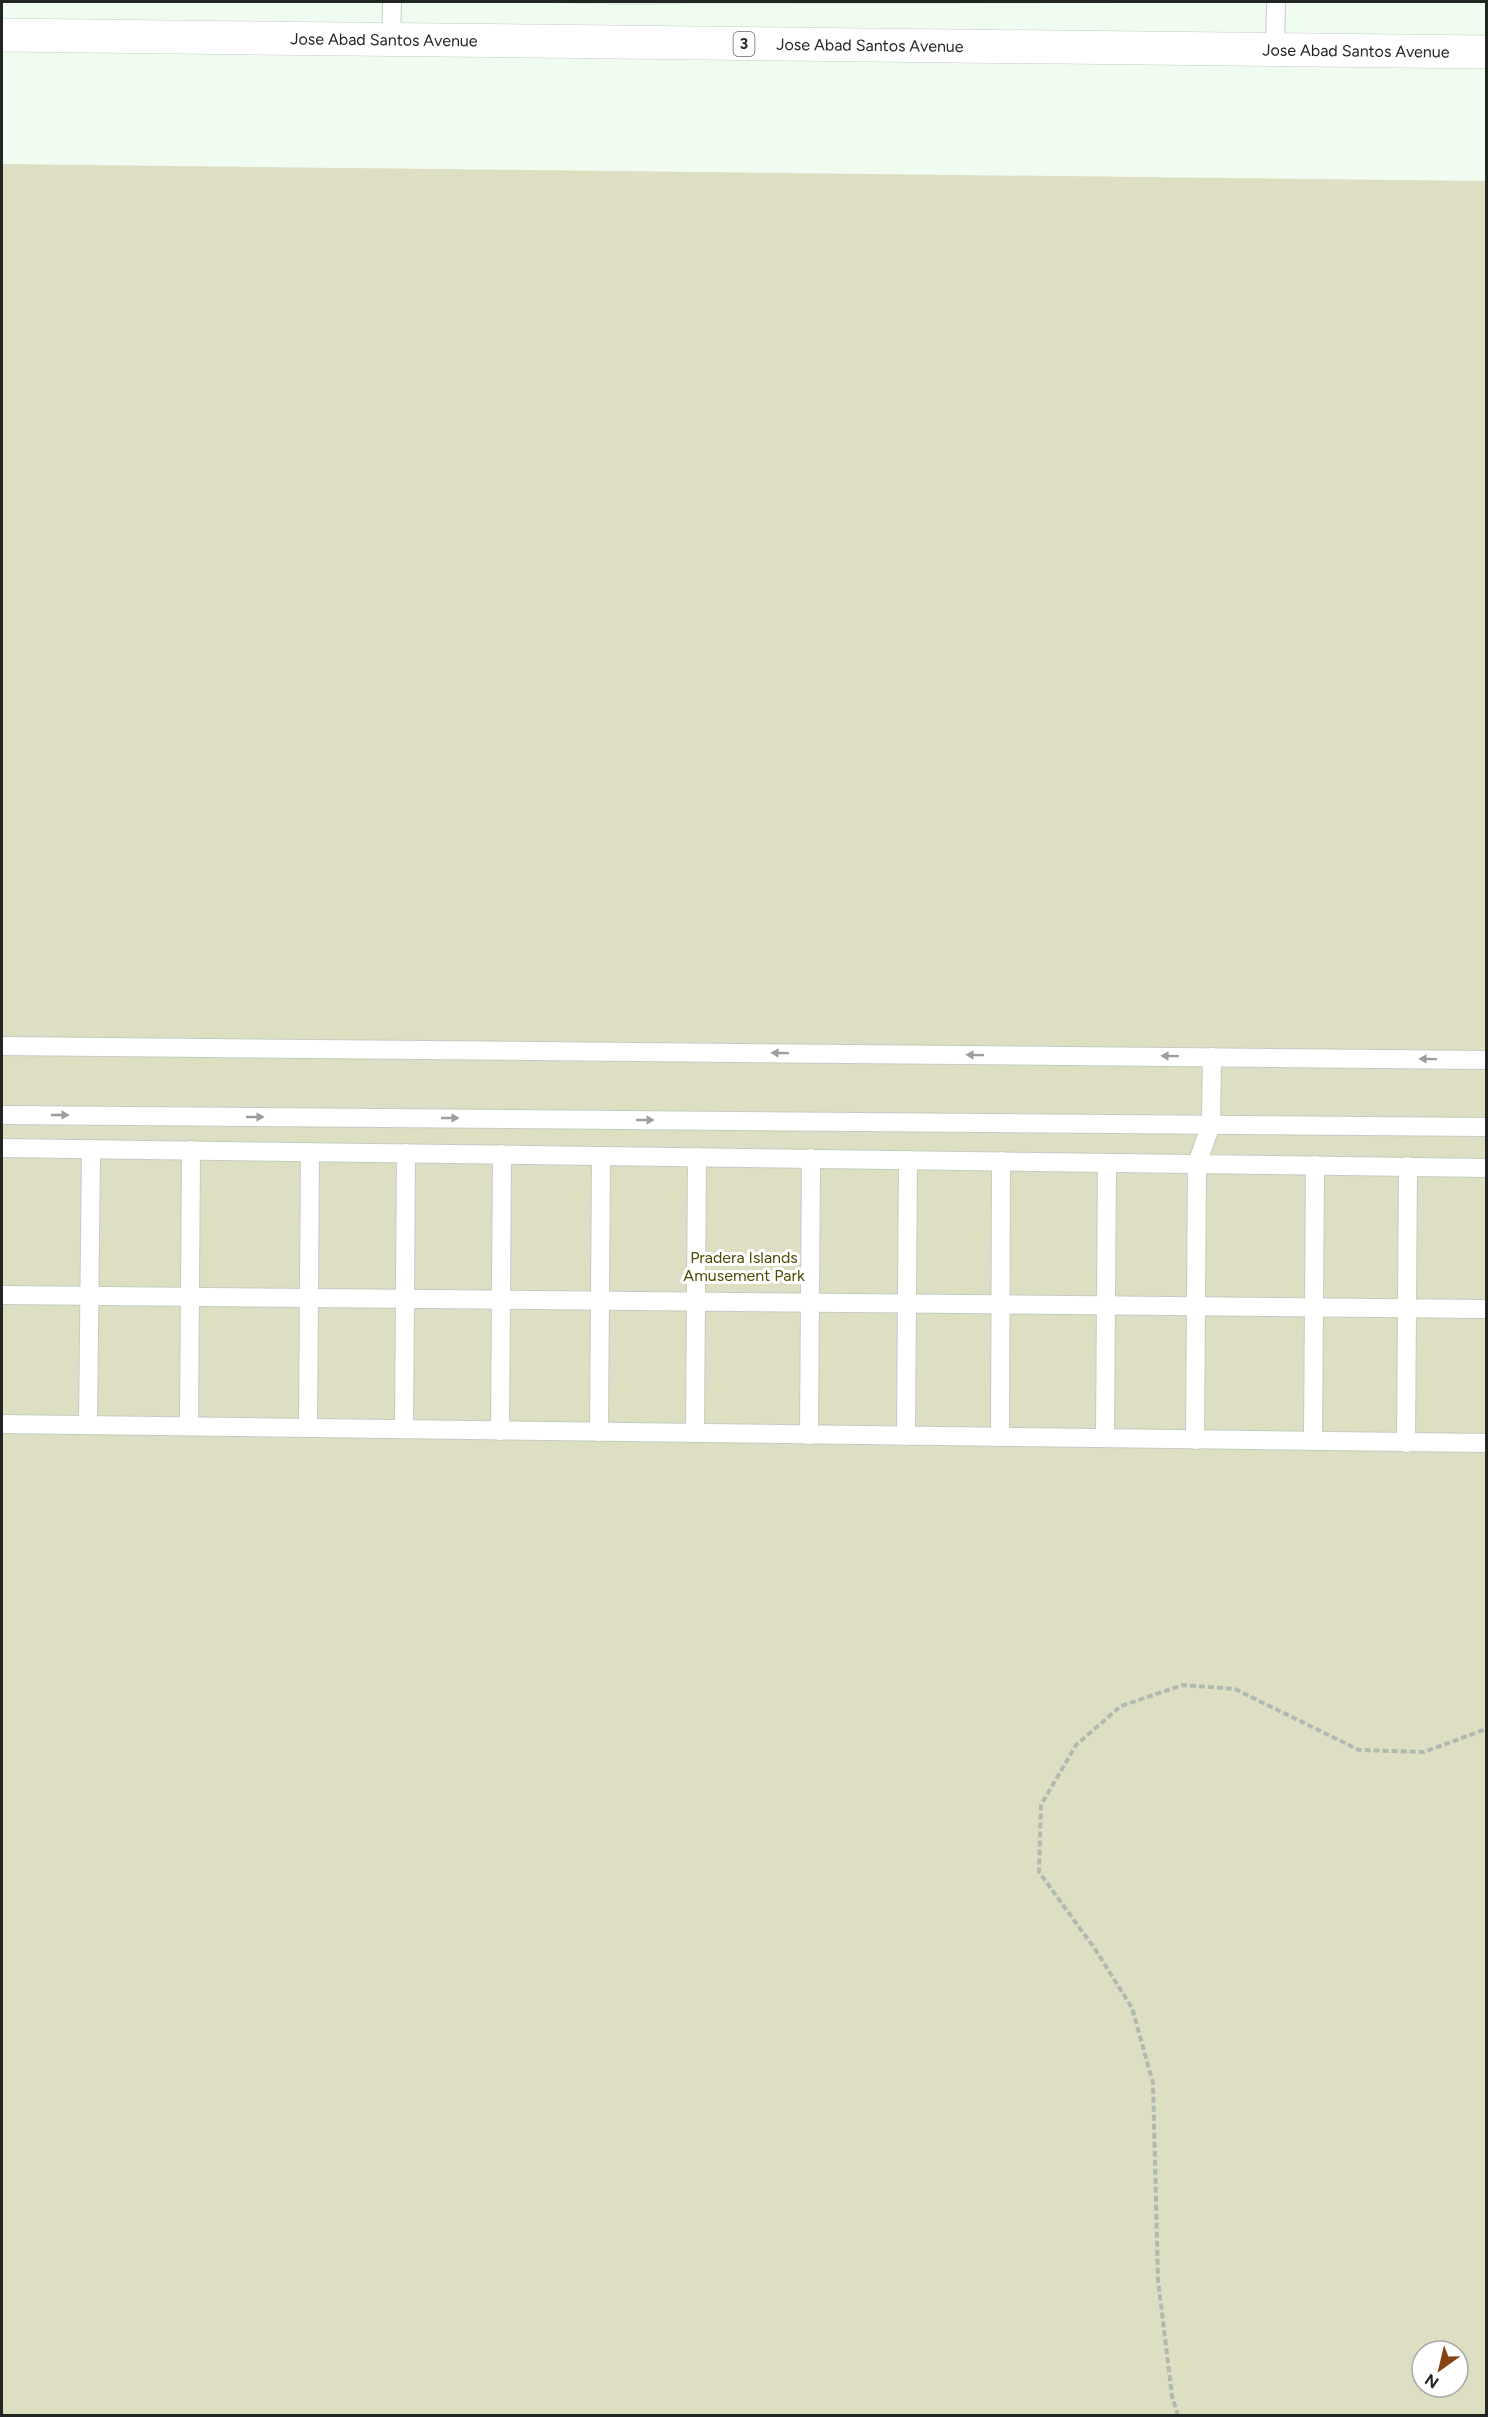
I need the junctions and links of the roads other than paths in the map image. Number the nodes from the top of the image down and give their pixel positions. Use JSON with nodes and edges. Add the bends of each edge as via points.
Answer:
{"nodes":[{"id":1,"x":392,"y":2,"type":"edge"},
{"id":2,"x":1276,"y":2,"type":"edge"},
{"id":3,"x":2,"y":35,"type":"edge"},
{"id":4,"x":391,"y":40,"type":"junction"},
{"id":5,"x":1275,"y":49,"type":"junction"},
{"id":6,"x":1486,"y":52,"type":"edge"},
{"id":7,"x":2,"y":1046,"type":"edge"},
{"id":8,"x":1212,"y":1057,"type":"junction"},
{"id":9,"x":1486,"y":1060,"type":"edge"},
{"id":10,"x":2,"y":1115,"type":"edge"},
{"id":11,"x":1211,"y":1124,"type":"junction"},
{"id":12,"x":1486,"y":1127,"type":"edge"},
{"id":13,"x":2,"y":1148,"type":"edge"},
{"id":14,"x":91,"y":1149,"type":"junction"},
{"id":15,"x":191,"y":1150,"type":"junction"},
{"id":16,"x":310,"y":1152,"type":"junction"},
{"id":17,"x":406,"y":1153,"type":"junction"},
{"id":18,"x":502,"y":1154,"type":"junction"},
{"id":19,"x":601,"y":1156,"type":"junction"},
{"id":20,"x":697,"y":1157,"type":"junction"},
{"id":21,"x":811,"y":1158,"type":"junction"},
{"id":22,"x":908,"y":1160,"type":"junction"},
{"id":23,"x":1001,"y":1161,"type":"junction"},
{"id":24,"x":1107,"y":1163,"type":"junction"},
{"id":25,"x":1197,"y":1164,"type":"junction"},
{"id":26,"x":1315,"y":1165,"type":"junction"},
{"id":27,"x":1408,"y":1166,"type":"junction"},
{"id":28,"x":1486,"y":1167,"type":"edge"},
{"id":29,"x":2,"y":1294,"type":"edge"},
{"id":30,"x":89,"y":1296,"type":"junction"},
{"id":31,"x":190,"y":1296,"type":"junction"},
{"id":32,"x":308,"y":1298,"type":"junction"},
{"id":33,"x":405,"y":1298,"type":"junction"},
{"id":34,"x":501,"y":1299,"type":"junction"},
{"id":35,"x":600,"y":1300,"type":"junction"},
{"id":36,"x":696,"y":1301,"type":"junction"},
{"id":37,"x":810,"y":1302,"type":"junction"},
{"id":38,"x":907,"y":1303,"type":"junction"},
{"id":39,"x":1000,"y":1304,"type":"junction"},
{"id":40,"x":1106,"y":1305,"type":"junction"},
{"id":41,"x":1196,"y":1306,"type":"junction"},
{"id":42,"x":1314,"y":1308,"type":"junction"},
{"id":43,"x":1407,"y":1308,"type":"junction"},
{"id":44,"x":1486,"y":1309,"type":"edge"},
{"id":45,"x":2,"y":1424,"type":"edge"},
{"id":46,"x":88,"y":1425,"type":"junction"},
{"id":47,"x":189,"y":1426,"type":"junction"},
{"id":48,"x":308,"y":1428,"type":"junction"},
{"id":49,"x":404,"y":1429,"type":"junction"},
{"id":50,"x":500,"y":1431,"type":"junction"},
{"id":51,"x":599,"y":1432,"type":"junction"},
{"id":52,"x":695,"y":1433,"type":"junction"},
{"id":53,"x":808,"y":1435,"type":"junction"},
{"id":54,"x":906,"y":1436,"type":"junction"},
{"id":55,"x":1000,"y":1437,"type":"junction"},
{"id":56,"x":1105,"y":1438,"type":"junction"},
{"id":57,"x":1195,"y":1440,"type":"junction"},
{"id":58,"x":1313,"y":1441,"type":"junction"},
{"id":59,"x":1406,"y":1443,"type":"junction"},
{"id":60,"x":1486,"y":1443,"type":"edge"}],
"edges":[{"from":1,"to":4,"type":"lane"},
{"from":2,"to":5,"type":"lane"},
{"from":3,"to":4,"type":"highway","name":"Jose Abad Santos Avenue","number":"3"},
{"from":4,"to":5,"type":"highway","name":"Jose Abad Santos Avenue","number":"3"},
{"from":5,"to":6,"type":"highway","name":"Jose Abad Santos Avenue","number":"3"},
{"from":8,"to":7,"type":"lane","one_way":true},
{"from":9,"to":8,"type":"lane","one_way":true},
{"from":8,"to":11,"type":"lane"},
{"from":10,"to":11,"type":"lane","one_way":true},
{"from":11,"to":12,"type":"lane"},
{"from":11,"to":25,"type":"lane"},
{"from":13,"to":14,"type":"lane"},
{"from":14,"to":15,"type":"lane"},
{"from":14,"to":30,"type":"lane"},
{"from":15,"to":16,"type":"lane"},
{"from":15,"to":31,"type":"lane"},
{"from":16,"to":17,"type":"lane"},
{"from":16,"to":32,"type":"lane"},
{"from":17,"to":18,"type":"lane"},
{"from":17,"to":33,"type":"lane"},
{"from":18,"to":19,"type":"lane"},
{"from":18,"to":34,"type":"lane"},
{"from":19,"to":20,"type":"lane"},
{"from":19,"to":35,"type":"lane"},
{"from":20,"to":21,"type":"lane"},
{"from":20,"to":36,"type":"lane"},
{"from":21,"to":22,"type":"lane"},
{"from":21,"to":37,"type":"lane"},
{"from":22,"to":23,"type":"lane"},
{"from":22,"to":38,"type":"lane"},
{"from":23,"to":24,"type":"lane"},
{"from":23,"to":39,"type":"lane"},
{"from":24,"to":25,"type":"lane"},
{"from":24,"to":40,"type":"lane"},
{"from":25,"to":26,"type":"lane"},
{"from":25,"to":41,"type":"lane"},
{"from":26,"to":27,"type":"lane"},
{"from":26,"to":42,"type":"lane"},
{"from":27,"to":28,"type":"lane"},
{"from":27,"to":43,"type":"lane"},
{"from":29,"to":30,"type":"lane"},
{"from":30,"to":31,"type":"lane"},
{"from":30,"to":46,"type":"lane"},
{"from":31,"to":32,"type":"lane"},
{"from":31,"to":47,"type":"lane"},
{"from":32,"to":33,"type":"lane"},
{"from":32,"to":48,"type":"lane"},
{"from":33,"to":34,"type":"lane"},
{"from":33,"to":49,"type":"lane"},
{"from":34,"to":35,"type":"lane"},
{"from":34,"to":50,"type":"lane"},
{"from":35,"to":36,"type":"lane"},
{"from":35,"to":51,"type":"lane"},
{"from":36,"to":37,"type":"lane"},
{"from":36,"to":52,"type":"lane"},
{"from":37,"to":38,"type":"lane"},
{"from":37,"to":53,"type":"lane"},
{"from":38,"to":39,"type":"lane"},
{"from":38,"to":54,"type":"lane"},
{"from":39,"to":40,"type":"lane"},
{"from":39,"to":55,"type":"lane"},
{"from":40,"to":41,"type":"lane"},
{"from":40,"to":56,"type":"lane"},
{"from":41,"to":42,"type":"lane"},
{"from":41,"to":57,"type":"lane"},
{"from":42,"to":43,"type":"lane"},
{"from":42,"to":58,"type":"lane"},
{"from":43,"to":44,"type":"lane"},
{"from":43,"to":59,"type":"lane"},
{"from":45,"to":46,"type":"lane"},
{"from":46,"to":47,"type":"lane"},
{"from":47,"to":48,"type":"lane"},
{"from":48,"to":49,"type":"lane"},
{"from":49,"to":50,"type":"lane"},
{"from":50,"to":51,"type":"lane"},
{"from":51,"to":52,"type":"lane"},
{"from":52,"to":53,"type":"lane"},
{"from":53,"to":54,"type":"lane"},
{"from":54,"to":55,"type":"lane"},
{"from":55,"to":56,"type":"lane"},
{"from":56,"to":57,"type":"lane"},
{"from":57,"to":58,"type":"lane"},
{"from":58,"to":59,"type":"lane"},
{"from":59,"to":60,"type":"lane"}]}
